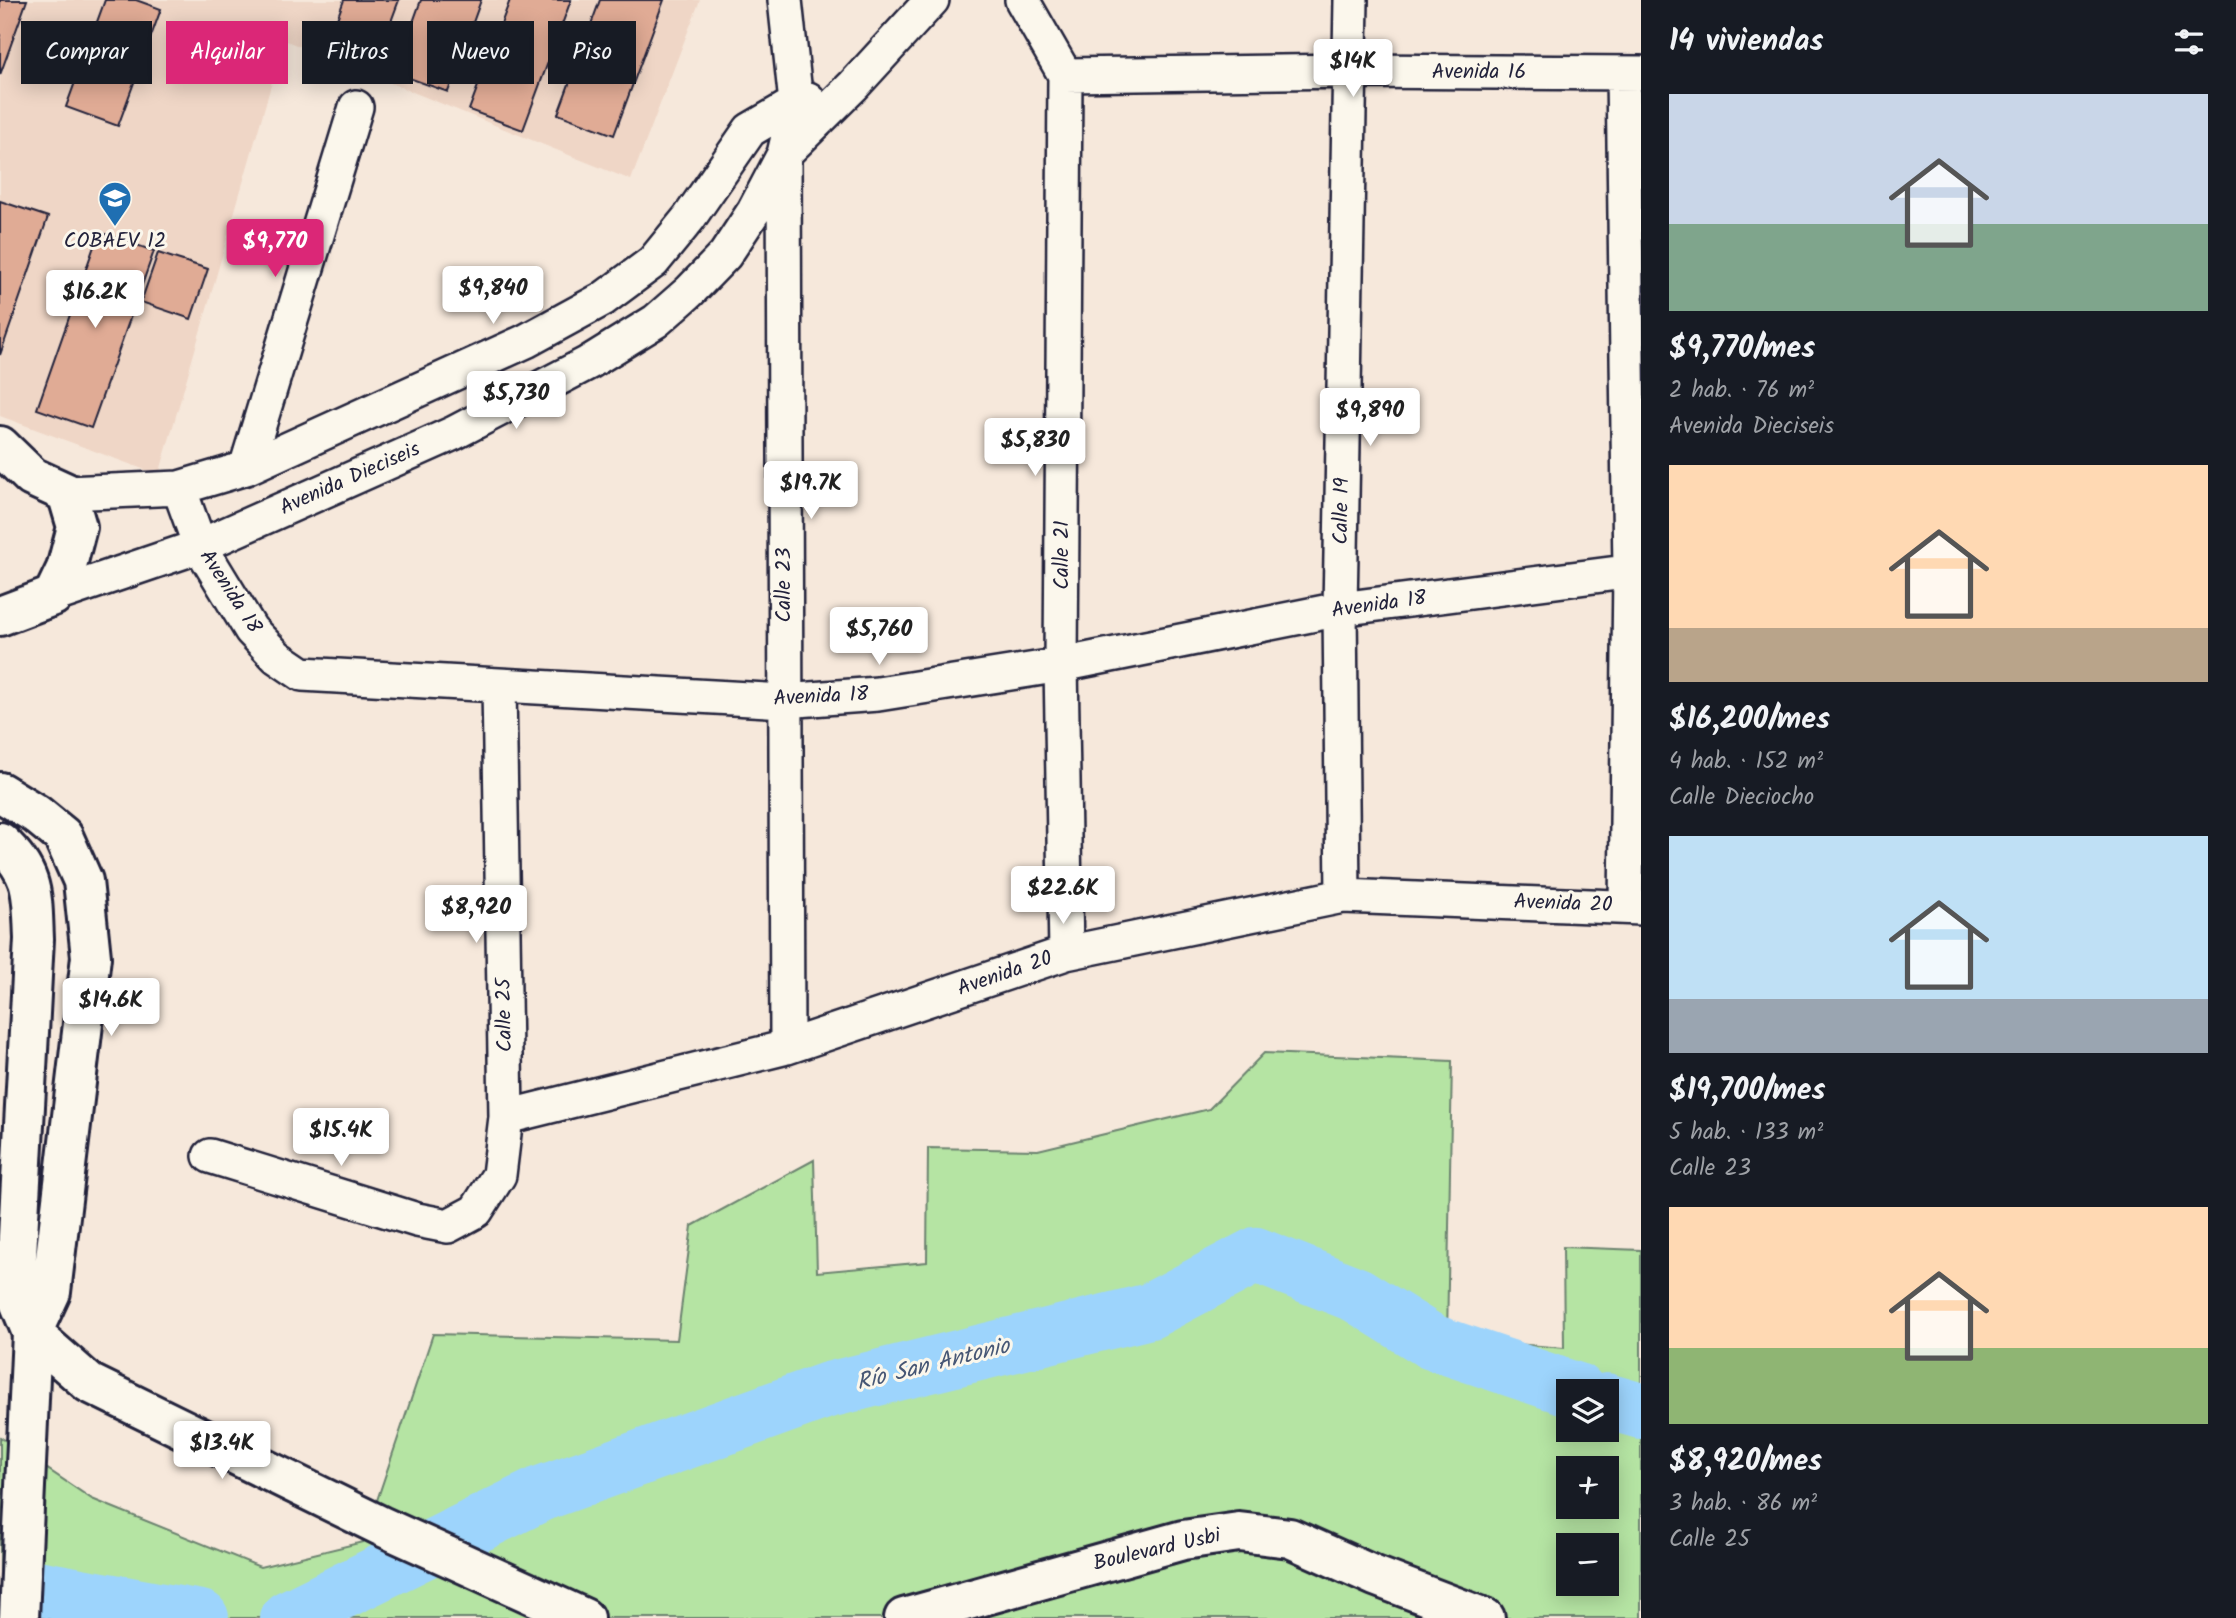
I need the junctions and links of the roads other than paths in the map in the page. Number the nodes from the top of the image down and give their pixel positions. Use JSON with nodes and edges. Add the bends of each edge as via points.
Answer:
{"nodes":[{"id":1,"x":785,"y":0,"type":"edge"},
{"id":2,"x":932,"y":0,"type":"edge"},
{"id":3,"x":1022,"y":0,"type":"edge"},
{"id":4,"x":1350,"y":0,"type":"edge"},
{"id":5,"x":1349,"y":71,"type":"junction"},
{"id":6,"x":1632,"y":73,"type":"edge"},
{"id":7,"x":1065,"y":75,"type":"junction"},
{"id":8,"x":854,"y":85,"type":"junction"},
{"id":9,"x":796,"y":103,"type":"junction"},
{"id":10,"x":356,"y":107,"type":"dead end"},
{"id":11,"x":783,"y":154,"type":"junction"},
{"id":12,"x":0,"y":446,"type":"edge"},
{"id":13,"x":246,"y":468,"type":"junction"},
{"id":14,"x":16,"y":479,"type":"edge"},
{"id":15,"x":179,"y":488,"type":"junction"},
{"id":16,"x":67,"y":493,"type":"junction"},
{"id":17,"x":200,"y":546,"type":"junction"},
{"id":18,"x":1635,"y":570,"type":"edge"},
{"id":19,"x":52,"y":596,"type":"junction"},
{"id":20,"x":1340,"y":609,"type":"junction"},
{"id":21,"x":0,"y":616,"type":"edge"},
{"id":22,"x":1061,"y":665,"type":"junction"},
{"id":23,"x":499,"y":686,"type":"junction"},
{"id":24,"x":784,"y":701,"type":"junction"},
{"id":25,"x":0,"y":792,"type":"edge"},
{"id":26,"x":0,"y":842,"type":"edge"},
{"id":27,"x":1343,"y":896,"type":"junction"},
{"id":28,"x":1633,"y":907,"type":"edge"},
{"id":29,"x":1066,"y":954,"type":"junction"},
{"id":30,"x":787,"y":1047,"type":"junction"},
{"id":31,"x":506,"y":1116,"type":"junction"},
{"id":32,"x":209,"y":1156,"type":"dead end"},
{"id":33,"x":8,"y":1292,"type":"edge"},
{"id":34,"x":32,"y":1333,"type":"junction"},
{"id":35,"x":89,"y":1383,"type":"junction"},
{"id":36,"x":28,"y":1407,"type":"junction"},
{"id":37,"x":19,"y":1618,"type":"edge"},
{"id":38,"x":584,"y":1618,"type":"edge"},
{"id":39,"x":904,"y":1618,"type":"edge"},
{"id":40,"x":1485,"y":1618,"type":"edge"}],
"edges":[{"from":1,"to":9,"type":"street","name":"Calle 23"},
{"from":2,"to":8,"type":"street","name":"Avenida Dieciseis"},
{"from":3,"to":7,"type":"street"},
{"from":4,"to":5,"type":"street","name":"Calle 19"},
{"from":5,"to":6,"type":"street","name":"Avenida 16"},
{"from":5,"to":7,"type":"street","name":"Avenida 16"},
{"from":5,"to":20,"type":"street","name":"Calle 19"},
{"from":6,"to":18,"type":"street"},
{"from":7,"to":22,"type":"street","name":"Calle 21"},
{"from":8,"to":9,"type":"street"},
{"from":8,"to":11,"type":"street","name":"Avenida Dieciseis"},
{"from":9,"to":11,"type":"street","name":"Calle 23"},
{"from":9,"to":13,"type":"street","via":[[750,130],[653,262],[603,299],[526,341]]},
{"from":10,"to":13,"type":"street"},
{"from":11,"to":17,"type":"street","name":"Avenida Dieciseis","via":[[725,255],[656,321],[588,363],[454,433]]},
{"from":11,"to":24,"type":"street","name":"Calle 23"},
{"from":12,"to":14,"type":"street"},
{"from":13,"to":15,"type":"street"},
{"from":14,"to":16,"type":"street"},
{"from":15,"to":16,"type":"street"},
{"from":15,"to":17,"type":"street","name":"Avenida 18"},
{"from":16,"to":19,"type":"street","via":[[76,527],[66,569]]},
{"from":17,"to":19,"type":"street","name":"Avenida Dieciseis"},
{"from":17,"to":23,"type":"street","name":"Avenida 18","via":[[251,630],[302,674]]},
{"from":18,"to":20,"type":"street","name":"Avenida 18"},
{"from":18,"to":28,"type":"street"},
{"from":19,"to":21,"type":"street"},
{"from":20,"to":22,"type":"street","name":"Avenida 18"},
{"from":20,"to":27,"type":"street","name":"Calle 19"},
{"from":22,"to":24,"type":"street","name":"Avenida 18","via":[[878,694]]},
{"from":22,"to":29,"type":"street","name":"Calle 21"},
{"from":23,"to":24,"type":"street","name":"Avenida 18"},
{"from":23,"to":31,"type":"street","name":"Calle 25"},
{"from":24,"to":30,"type":"street","name":"Calle 23"},
{"from":25,"to":34,"type":"street","via":[[64,836],[83,881],[91,957],[51,1293]]},
{"from":26,"to":33,"type":"street","via":[[15,855],[31,885],[34,939]]},
{"from":27,"to":28,"type":"street","name":"Avenida 20"},
{"from":27,"to":29,"type":"street","name":"Avenida 20"},
{"from":29,"to":30,"type":"street","name":"Avenida 20"},
{"from":30,"to":31,"type":"street","name":"Avenida 20"},
{"from":31,"to":32,"type":"street","name":"Calle 25","via":[[499,1175],[476,1211],[448,1226]]},
{"from":33,"to":34,"type":"street"},
{"from":34,"to":35,"type":"street"},
{"from":34,"to":36,"type":"street"},
{"from":35,"to":36,"type":"street"},
{"from":35,"to":38,"type":"street","via":[[381,1526]]},
{"from":36,"to":37,"type":"street"},
{"from":39,"to":40,"type":"street","name":"Boulevard Usbi","via":[[1183,1540],[1239,1532],[1290,1538]]}]}
